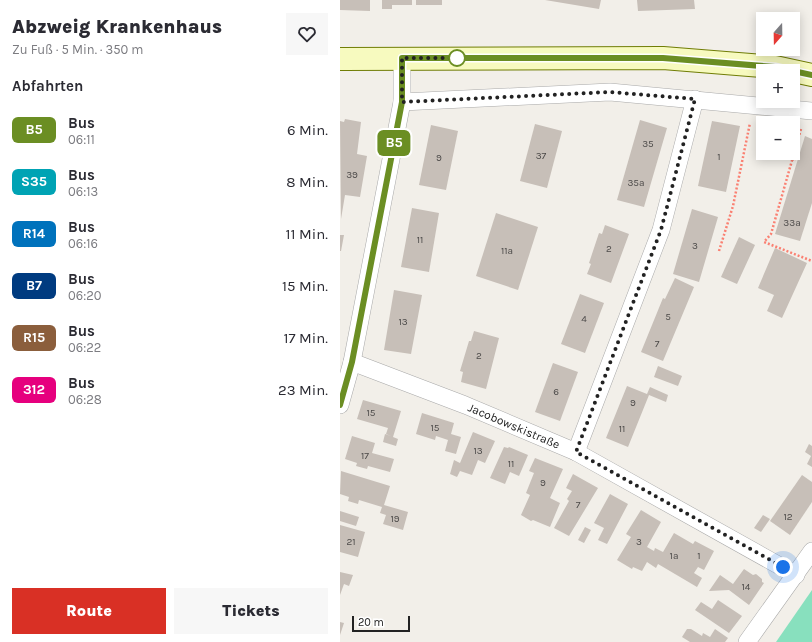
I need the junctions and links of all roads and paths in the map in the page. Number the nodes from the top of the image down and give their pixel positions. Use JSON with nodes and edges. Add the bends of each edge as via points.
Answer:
{"nodes":[{"id":1,"x":402,"y":58,"type":"junction"},
{"id":2,"x":340,"y":59,"type":"edge"},
{"id":3,"x":812,"y":75,"type":"edge"},
{"id":4,"x":695,"y":99,"type":"junction"},
{"id":5,"x":402,"y":102,"type":"junction"},
{"id":6,"x":753,"y":105,"type":"junction"},
{"id":7,"x":809,"y":110,"type":"edge"},
{"id":8,"x":800,"y":136,"type":"edge"},
{"id":9,"x":792,"y":160,"type":"edge"},
{"id":10,"x":719,"y":251,"type":"dead end"},
{"id":11,"x":812,"y":261,"type":"edge"},
{"id":12,"x":352,"y":362,"type":"junction"},
{"id":13,"x":340,"y":405,"type":"edge"},
{"id":14,"x":576,"y":452,"type":"junction"},
{"id":15,"x":812,"y":552,"type":"edge"},
{"id":16,"x":796,"y":575,"type":"junction"},
{"id":17,"x":747,"y":642,"type":"edge"}],
"edges":[{"from":1,"to":2,"type":"street"},
{"from":1,"to":3,"type":"street","via":[[663,58],[775,67]]},
{"from":1,"to":5,"type":"street"},
{"from":4,"to":5,"type":"street","via":[[610,92]]},
{"from":4,"to":6,"type":"street"},
{"from":4,"to":14,"type":"street","via":[[661,230]]},
{"from":5,"to":12,"type":"street"},
{"from":6,"to":7,"type":"street"},
{"from":6,"to":10,"type":"path","via":[[733,206]]},
{"from":7,"to":8,"type":"path"},
{"from":9,"to":11,"type":"path","via":[[780,208],[770,234],[764,242]]},
{"from":12,"to":13,"type":"street"},
{"from":12,"to":14,"type":"street","name":"Jacobowskistraße","via":[[465,405]]},
{"from":14,"to":16,"type":"street","name":"Jacobowskistraße"},
{"from":15,"to":16,"type":"street"},
{"from":16,"to":17,"type":"street"}]}
